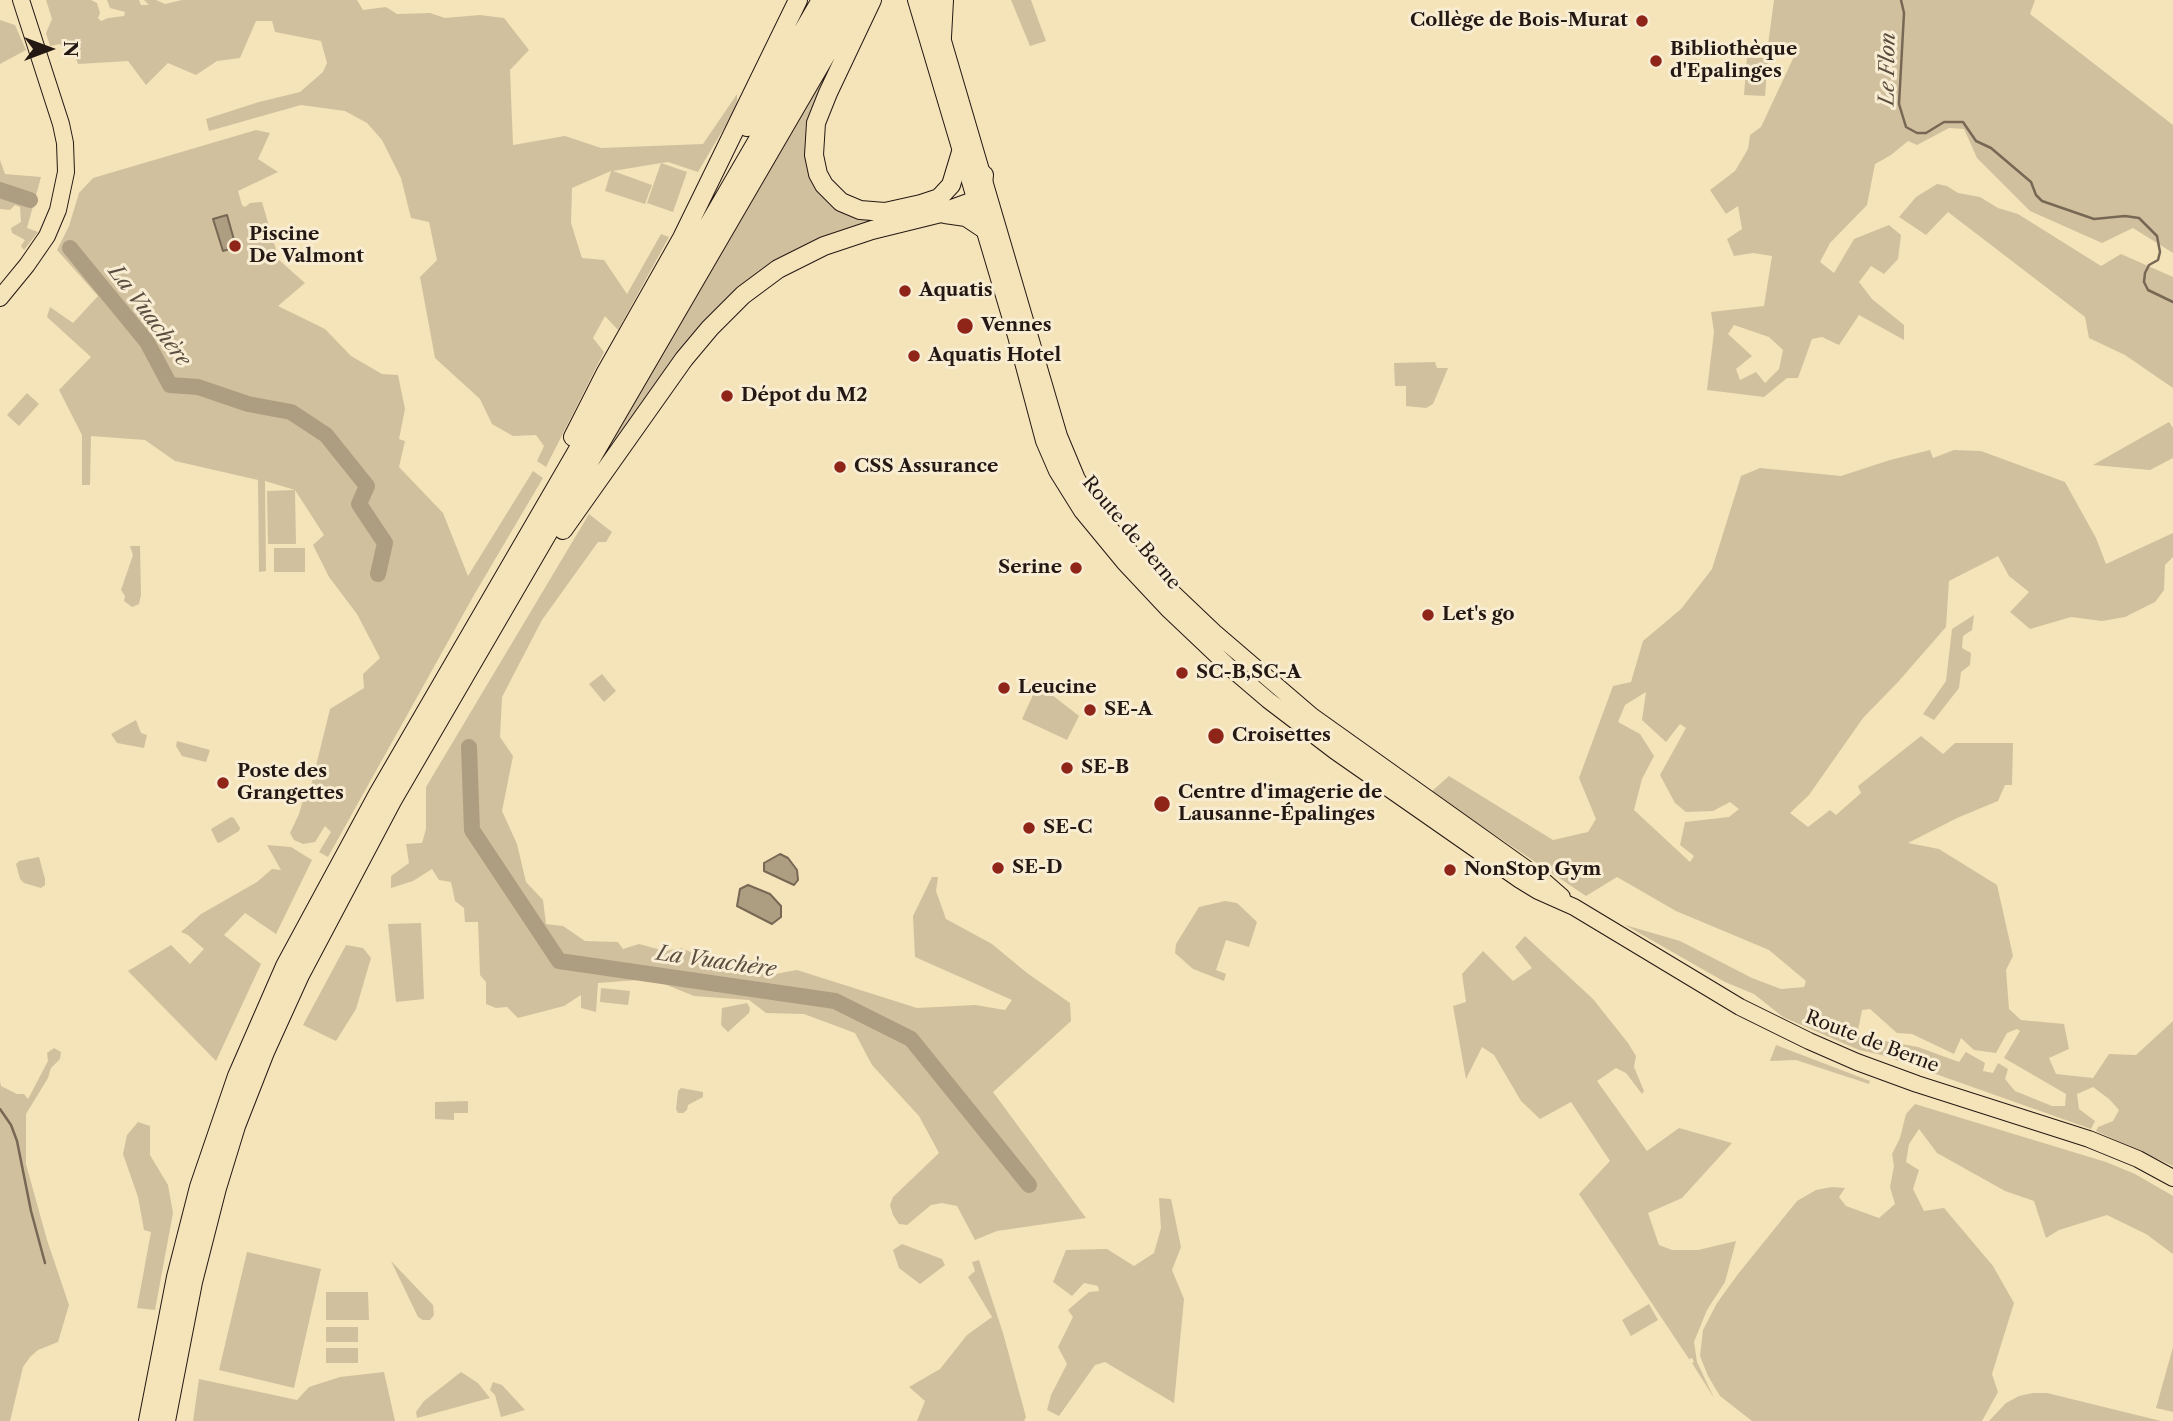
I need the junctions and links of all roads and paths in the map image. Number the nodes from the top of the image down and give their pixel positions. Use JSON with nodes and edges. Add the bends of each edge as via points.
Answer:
{"nodes":[{"id":1,"x":21,"y":0,"type":"edge"},
{"id":2,"x":797,"y":0,"type":"edge"},
{"id":3,"x":821,"y":0,"type":"edge"},
{"id":4,"x":839,"y":0,"type":"edge"},
{"id":5,"x":858,"y":0,"type":"edge"},
{"id":6,"x":872,"y":0,"type":"edge"},
{"id":7,"x":916,"y":0,"type":"edge"},
{"id":8,"x":931,"y":0,"type":"edge"},
{"id":9,"x":944,"y":0,"type":"edge"},
{"id":10,"x":942,"y":37,"type":"junction"},
{"id":11,"x":961,"y":152,"type":"junction"},
{"id":12,"x":984,"y":175,"type":"junction"},
{"id":13,"x":975,"y":199,"type":"junction"},
{"id":14,"x":941,"y":213,"type":"junction"},
{"id":15,"x":984,"y":229,"type":"junction"},
{"id":16,"x":682,"y":238,"type":"junction"},
{"id":17,"x":0,"y":298,"type":"edge"},
{"id":18,"x":494,"y":594,"type":"junction"},
{"id":19,"x":464,"y":679,"type":"junction"},
{"id":20,"x":1307,"y":722,"type":"junction"},
{"id":21,"x":2173,"y":1178,"type":"edge"},
{"id":22,"x":148,"y":1421,"type":"edge"},
{"id":23,"x":166,"y":1421,"type":"edge"}],
"edges":[{"from":1,"to":17,"type":"main road","via":[[61,124],[66,172],[47,236]]},
{"from":2,"to":16,"type":"highway"},
{"from":3,"to":16,"type":"highway"},
{"from":4,"to":18,"type":"highway"},
{"from":5,"to":19,"type":"highway"},
{"from":6,"to":11,"type":"highway","via":[[816,123],[814,155],[824,185],[841,202],[860,210],[885,212],[921,204],[939,198],[951,185]]},
{"from":7,"to":11,"type":"main road","name":"Route de Berne"},
{"from":8,"to":10,"type":"main road","name":"Route de Berne"},
{"from":9,"to":10,"type":"highway"},
{"from":10,"to":12,"type":"main road","name":"Route de Berne"},
{"from":11,"to":13,"type":"main road","name":"Route de Berne"},
{"from":12,"to":13,"type":"highway","via":[[983,188]]},
{"from":12,"to":20,"type":"main road","name":"Route de Berne","via":[[1059,436],[1091,505],[1143,565]]},
{"from":13,"to":14,"type":"highway"},
{"from":13,"to":15,"type":"main road","name":"Route de Berne"},
{"from":14,"to":15,"type":"highway","via":[[966,217]]},
{"from":14,"to":19,"type":"highway","via":[[856,235],[807,254],[767,276],[723,314],[625,439]]},
{"from":15,"to":20,"type":"main road","name":"Route de Berne","via":[[1044,441],[1064,485],[1157,598],[1240,676]]},
{"from":16,"to":18,"type":"highway","via":[[605,374]]},
{"from":18,"to":22,"type":"highway","via":[[342,857],[250,1045],[211,1149],[190,1223]]},
{"from":19,"to":23,"type":"highway","via":[[334,908],[265,1052],[236,1126],[203,1239]]},
{"from":20,"to":21,"type":"main road","name":"Route de Berne","via":[[1545,882],[1574,907],[1740,1007],[1809,1041],[1917,1084],[2088,1139]]}]}
